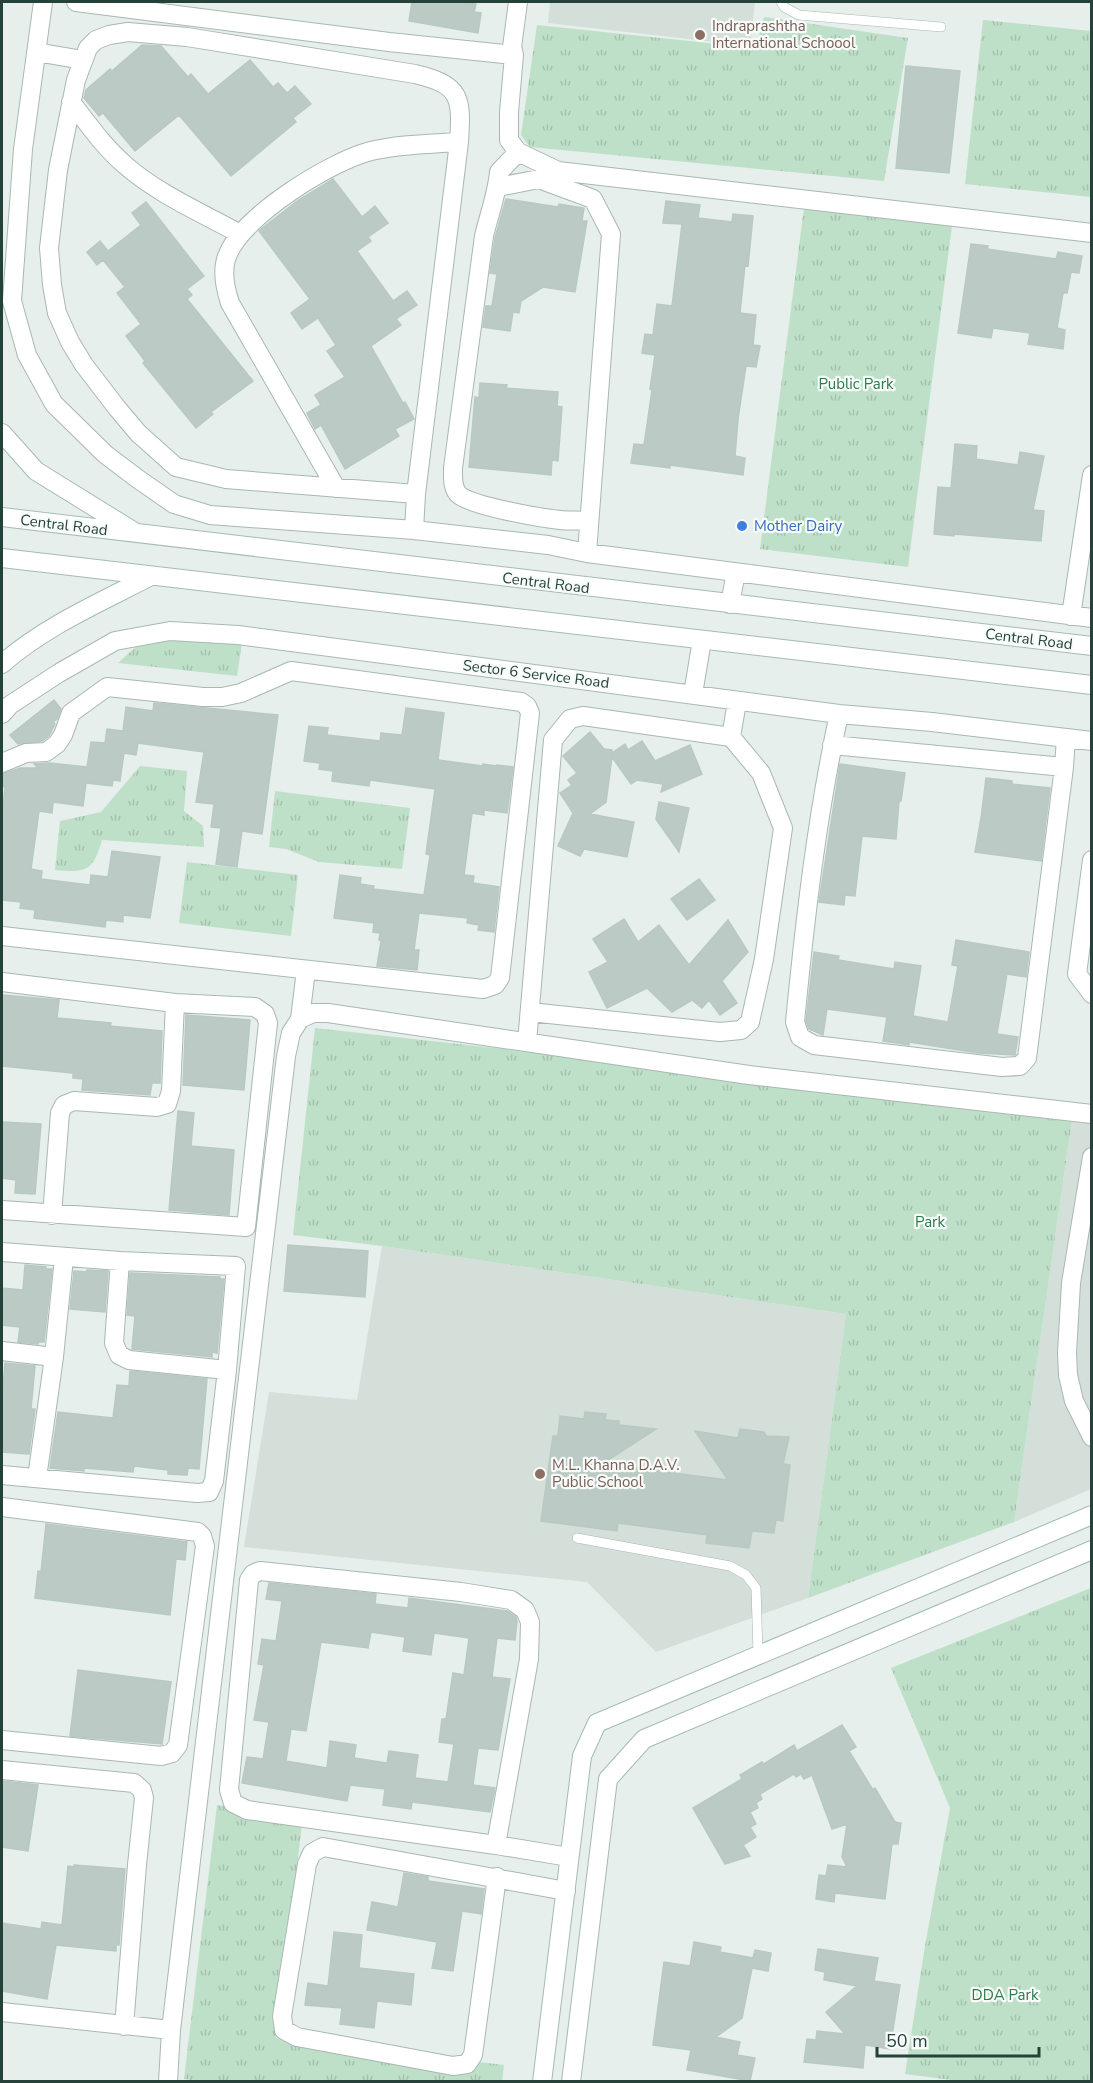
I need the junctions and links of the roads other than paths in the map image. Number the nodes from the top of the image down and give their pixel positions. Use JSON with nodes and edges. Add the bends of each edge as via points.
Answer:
{"nodes":[{"id":1,"x":43,"y":2,"type":"edge"},
{"id":2,"x":76,"y":2,"type":"edge"},
{"id":3,"x":518,"y":2,"type":"edge"},
{"id":4,"x":781,"y":2,"type":"edge"},
{"id":5,"x":940,"y":27,"type":"dead end"},
{"id":6,"x":36,"y":52,"type":"junction"},
{"id":7,"x":514,"y":55,"type":"junction"},
{"id":8,"x":83,"y":60,"type":"junction"},
{"id":9,"x":71,"y":102,"type":"junction"},
{"id":10,"x":459,"y":141,"type":"junction"},
{"id":11,"x":518,"y":152,"type":"junction"},
{"id":12,"x":498,"y":187,"type":"junction"},
{"id":13,"x":1092,"y":233,"type":"edge"},
{"id":14,"x":240,"y":234,"type":"junction"},
{"id":15,"x":2,"y":433,"type":"edge"},
{"id":16,"x":1092,"y":475,"type":"edge"},
{"id":17,"x":336,"y":488,"type":"junction"},
{"id":18,"x":416,"y":494,"type":"junction"},
{"id":19,"x":2,"y":517,"type":"edge"},
{"id":20,"x":588,"y":520,"type":"junction"},
{"id":21,"x":414,"y":530,"type":"junction"},
{"id":22,"x":139,"y":535,"type":"junction"},
{"id":23,"x":587,"y":552,"type":"junction"},
{"id":24,"x":2,"y":558,"type":"edge"},
{"id":25,"x":736,"y":572,"type":"junction"},
{"id":26,"x":151,"y":576,"type":"junction"},
{"id":27,"x":730,"y":604,"type":"junction"},
{"id":28,"x":1071,"y":616,"type":"junction"},
{"id":29,"x":1092,"y":618,"type":"edge"},
{"id":30,"x":702,"y":640,"type":"junction"},
{"id":31,"x":1092,"y":646,"type":"edge"},
{"id":32,"x":2,"y":664,"type":"edge"},
{"id":33,"x":525,"y":673,"type":"junction"},
{"id":34,"x":1092,"y":684,"type":"edge"},
{"id":35,"x":693,"y":694,"type":"junction"},
{"id":36,"x":521,"y":702,"type":"junction"},
{"id":37,"x":737,"y":702,"type":"junction"},
{"id":38,"x":2,"y":714,"type":"edge"},
{"id":39,"x":839,"y":714,"type":"junction"},
{"id":40,"x":731,"y":737,"type":"junction"},
{"id":41,"x":1066,"y":738,"type":"junction"},
{"id":42,"x":1092,"y":741,"type":"edge"},
{"id":43,"x":832,"y":745,"type":"junction"},
{"id":44,"x":2,"y":763,"type":"edge"},
{"id":45,"x":1064,"y":767,"type":"junction"},
{"id":46,"x":1092,"y":860,"type":"edge"},
{"id":47,"x":2,"y":936,"type":"edge"},
{"id":48,"x":306,"y":970,"type":"junction"},
{"id":49,"x":2,"y":982,"type":"edge"},
{"id":50,"x":1092,"y":994,"type":"edge"},
{"id":51,"x":175,"y":1003,"type":"junction"},
{"id":52,"x":530,"y":1012,"type":"junction"},
{"id":53,"x":300,"y":1019,"type":"junction"},
{"id":54,"x":527,"y":1042,"type":"junction"},
{"id":55,"x":1092,"y":1114,"type":"edge"},
{"id":56,"x":1092,"y":1157,"type":"edge"},
{"id":57,"x":2,"y":1210,"type":"edge"},
{"id":58,"x":52,"y":1215,"type":"junction"},
{"id":59,"x":246,"y":1227,"type":"junction"},
{"id":60,"x":266,"y":1228,"type":"junction"},
{"id":61,"x":2,"y":1252,"type":"edge"},
{"id":62,"x":64,"y":1258,"type":"junction"},
{"id":63,"x":120,"y":1261,"type":"junction"},
{"id":64,"x":236,"y":1266,"type":"junction"},
{"id":65,"x":261,"y":1267,"type":"junction"},
{"id":66,"x":2,"y":1351,"type":"edge"},
{"id":67,"x":54,"y":1357,"type":"junction"},
{"id":68,"x":227,"y":1370,"type":"junction"},
{"id":69,"x":1092,"y":1437,"type":"edge"},
{"id":70,"x":2,"y":1475,"type":"edge"},
{"id":71,"x":37,"y":1478,"type":"junction"},
{"id":72,"x":2,"y":1507,"type":"edge"},
{"id":73,"x":1092,"y":1515,"type":"edge"},
{"id":74,"x":577,"y":1538,"type":"dead end"},
{"id":75,"x":1092,"y":1550,"type":"edge"},
{"id":76,"x":758,"y":1654,"type":"junction"},
{"id":77,"x":2,"y":1740,"type":"edge"},
{"id":78,"x":2,"y":1770,"type":"edge"},
{"id":79,"x":496,"y":1845,"type":"junction"},
{"id":80,"x":568,"y":1857,"type":"junction"},
{"id":81,"x":497,"y":1877,"type":"junction"},
{"id":82,"x":566,"y":1891,"type":"junction"},
{"id":83,"x":2,"y":2012,"type":"edge"},
{"id":84,"x":124,"y":2025,"type":"junction"},
{"id":85,"x":171,"y":2030,"type":"junction"},
{"id":86,"x":168,"y":2082,"type":"edge"},
{"id":87,"x":542,"y":2082,"type":"edge"},
{"id":88,"x":571,"y":2082,"type":"edge"}],
"edges":[{"from":1,"to":6,"type":"street"},
{"from":2,"to":7,"type":"street"},
{"from":3,"to":7,"type":"street"},
{"from":4,"to":5,"type":"lane","via":[[800,15]]},
{"from":6,"to":8,"type":"street"},
{"from":6,"to":21,"type":"street","via":[[23,148],[12,301],[27,355],[54,404],[105,454],[174,504],[210,514]]},
{"from":7,"to":11,"type":"street","via":[[509,140]]},
{"from":8,"to":9,"type":"street"},
{"from":8,"to":10,"type":"street","via":[[96,40],[128,32],[187,37],[415,74],[443,83],[454,92],[461,117]]},
{"from":9,"to":14,"type":"street","via":[[126,166],[162,191]]},
{"from":9,"to":17,"type":"street","via":[[49,248],[57,313],[84,365],[138,433],[176,467],[226,479]]},
{"from":10,"to":14,"type":"street","via":[[371,151],[340,163],[304,182]]},
{"from":10,"to":18,"type":"street"},
{"from":11,"to":12,"type":"street","via":[[499,172]]},
{"from":11,"to":13,"type":"street","via":[[558,171]]},
{"from":12,"to":20,"type":"street","via":[[539,179],[593,199],[611,234]]},
{"from":12,"to":20,"type":"street","via":[[484,236],[453,483],[456,492],[467,501],[485,507],[561,520]]},
{"from":14,"to":17,"type":"street","via":[[227,256],[225,288],[230,303]]},
{"from":15,"to":22,"type":"street","via":[[36,471]]},
{"from":16,"to":28,"type":"street"},
{"from":17,"to":18,"type":"street"},
{"from":18,"to":21,"type":"street"},
{"from":19,"to":22,"type":"street","name":"Central Road"},
{"from":20,"to":23,"type":"street"},
{"from":21,"to":23,"type":"street"},
{"from":22,"to":27,"type":"street","name":"Central Road"},
{"from":23,"to":25,"type":"street"},
{"from":24,"to":26,"type":"street"},
{"from":25,"to":27,"type":"street"},
{"from":25,"to":28,"type":"street"},
{"from":26,"to":30,"type":"street"},
{"from":26,"to":32,"type":"street","via":[[81,612]]},
{"from":27,"to":31,"type":"street","name":"Central Road"},
{"from":28,"to":29,"type":"street"},
{"from":30,"to":34,"type":"street"},
{"from":30,"to":35,"type":"street"},
{"from":33,"to":35,"type":"street","name":"Sector 6 Service Road"},
{"from":33,"to":36,"type":"street"},
{"from":33,"to":38,"type":"street","name":"Sector 6 Service Road","via":[[238,635],[170,631],[115,642],[59,673]]},
{"from":35,"to":37,"type":"street","name":"Sector 6 Service Road"},
{"from":36,"to":44,"type":"street","via":[[291,671],[222,697],[107,687],[71,713],[63,735],[46,752],[26,753]]},
{"from":36,"to":48,"type":"street","via":[[530,713],[500,978],[495,985],[483,989]]},
{"from":37,"to":39,"type":"street","name":"Sector 6 Service Road"},
{"from":37,"to":40,"type":"street"},
{"from":39,"to":41,"type":"street","name":"Sector 6 Service Road"},
{"from":39,"to":43,"type":"street"},
{"from":40,"to":52,"type":"street","via":[[583,716],[570,719],[553,740]]},
{"from":40,"to":52,"type":"street","via":[[761,773],[783,828],[764,959],[750,1022],[741,1030],[720,1032]]},
{"from":41,"to":42,"type":"street","name":"Sector 6 Service Road"},
{"from":41,"to":45,"type":"street"},
{"from":43,"to":45,"type":"street"},
{"from":43,"to":45,"type":"street","via":[[804,927],[795,1022],[800,1037],[814,1045],[1002,1067],[1020,1066],[1027,1058]]},
{"from":46,"to":50,"type":"street","via":[[1077,974]]},
{"from":47,"to":48,"type":"street"},
{"from":48,"to":53,"type":"street"},
{"from":49,"to":51,"type":"street"},
{"from":51,"to":58,"type":"street","via":[[167,1104],[157,1107],[74,1101],[64,1105],[60,1113]]},
{"from":51,"to":59,"type":"street","via":[[255,1007],[265,1014],[268,1023]]},
{"from":52,"to":54,"type":"street"},
{"from":53,"to":54,"type":"street","via":[[313,1013],[328,1013]]},
{"from":53,"to":60,"type":"street","via":[[291,1032],[286,1056]]},
{"from":54,"to":55,"type":"street","via":[[749,1075]]},
{"from":56,"to":69,"type":"street","via":[[1071,1283],[1067,1353],[1074,1401]]},
{"from":57,"to":58,"type":"street"},
{"from":58,"to":59,"type":"street"},
{"from":59,"to":60,"type":"street"},
{"from":60,"to":65,"type":"street"},
{"from":61,"to":62,"type":"street"},
{"from":62,"to":63,"type":"street"},
{"from":62,"to":67,"type":"street"},
{"from":63,"to":64,"type":"street"},
{"from":63,"to":68,"type":"street","via":[[114,1342],[119,1355],[129,1360]]},
{"from":64,"to":65,"type":"street"},
{"from":64,"to":68,"type":"street"},
{"from":65,"to":85,"type":"street"},
{"from":66,"to":67,"type":"street"},
{"from":67,"to":71,"type":"street"},
{"from":68,"to":71,"type":"street","via":[[214,1481],[209,1492]]},
{"from":70,"to":71,"type":"street"},
{"from":72,"to":77,"type":"street","via":[[198,1532],[205,1546],[178,1745],[172,1753],[161,1756]]},
{"from":73,"to":76,"type":"street"},
{"from":74,"to":76,"type":"lane","via":[[730,1566],[746,1575],[756,1588]]},
{"from":75,"to":88,"type":"street","via":[[644,1739],[608,1779]]},
{"from":76,"to":80,"type":"street","via":[[597,1723],[582,1756]]},
{"from":78,"to":84,"type":"street","via":[[134,1783],[142,1790]]},
{"from":79,"to":79,"type":"street","via":[[247,1810],[233,1803],[229,1790],[249,1581],[253,1574],[260,1571],[323,1576],[461,1592],[511,1600],[525,1610],[530,1622],[529,1659]]},
{"from":79,"to":80,"type":"street"},
{"from":80,"to":82,"type":"street"},
{"from":81,"to":81,"type":"street","via":[[473,2055],[467,2064],[453,2066],[408,2058],[297,2037],[284,2030],[282,2016],[312,1853],[323,1847]]},
{"from":81,"to":82,"type":"street"},
{"from":82,"to":87,"type":"street"},
{"from":83,"to":84,"type":"street"},
{"from":84,"to":85,"type":"street"},
{"from":85,"to":86,"type":"street"}]}
